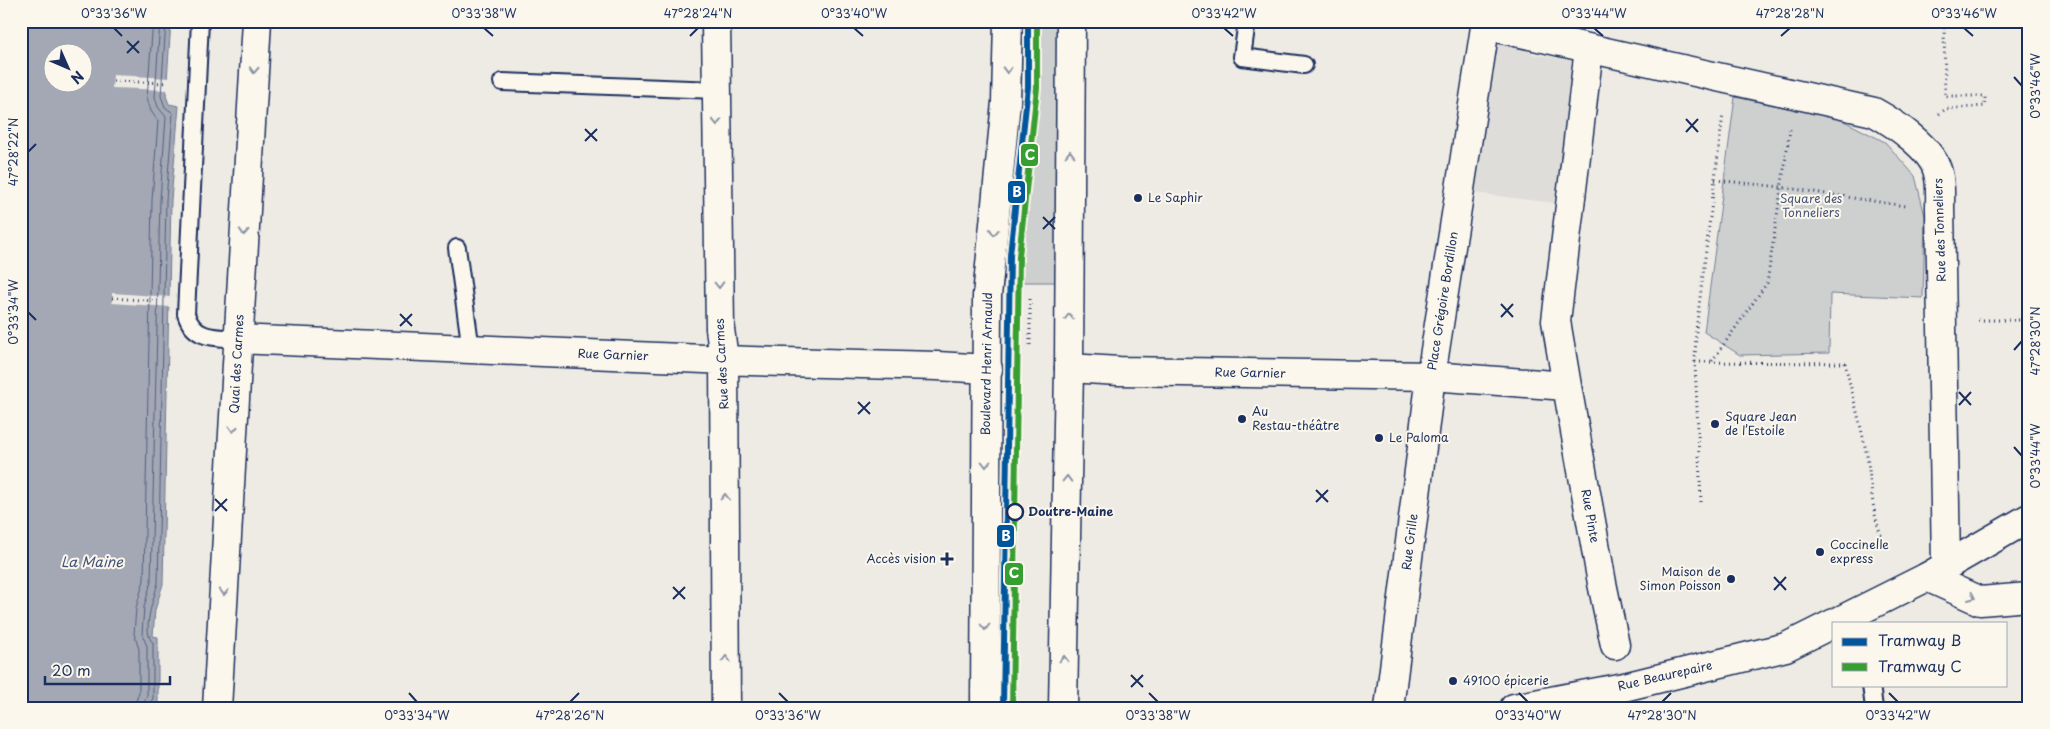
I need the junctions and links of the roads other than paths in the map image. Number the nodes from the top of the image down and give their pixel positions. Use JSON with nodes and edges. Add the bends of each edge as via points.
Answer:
{"nodes":[{"id":1,"x":200,"y":21,"type":"edge"},
{"id":2,"x":257,"y":21,"type":"edge"},
{"id":3,"x":716,"y":21,"type":"edge"},
{"id":4,"x":1008,"y":21,"type":"edge"},
{"id":5,"x":1071,"y":21,"type":"edge"},
{"id":6,"x":1247,"y":21,"type":"edge"},
{"id":7,"x":1486,"y":23,"type":"edge"},
{"id":8,"x":1589,"y":49,"type":"junction"},
{"id":9,"x":1304,"y":65,"type":"dead end"},
{"id":10,"x":502,"y":82,"type":"dead end"},
{"id":11,"x":717,"y":90,"type":"junction"},
{"id":12,"x":457,"y":248,"type":"dead end"},
{"id":13,"x":238,"y":339,"type":"junction"},
{"id":14,"x":471,"y":350,"type":"junction"},
{"id":15,"x":724,"y":359,"type":"junction"},
{"id":16,"x":1069,"y":368,"type":"junction"},
{"id":17,"x":988,"y":369,"type":"junction"},
{"id":18,"x":1431,"y":376,"type":"junction"},
{"id":19,"x":1567,"y":386,"type":"junction"},
{"id":20,"x":2029,"y":518,"type":"edge"},
{"id":21,"x":1937,"y":571,"type":"junction"},
{"id":22,"x":2029,"y":597,"type":"edge"},
{"id":23,"x":1844,"y":621,"type":"edge"},
{"id":24,"x":1832,"y":626,"type":"edge"},
{"id":25,"x":1615,"y":645,"type":"dead end"},
{"id":26,"x":1871,"y":686,"type":"edge"},
{"id":27,"x":217,"y":708,"type":"edge"},
{"id":28,"x":726,"y":708,"type":"edge"},
{"id":29,"x":985,"y":708,"type":"edge"},
{"id":30,"x":1064,"y":708,"type":"edge"},
{"id":31,"x":1389,"y":708,"type":"edge"},
{"id":32,"x":1514,"y":708,"type":"edge"},
{"id":33,"x":1874,"y":708,"type":"edge"}],
"edges":[{"from":1,"to":13,"type":"lane","via":[[186,314],[189,323],[202,335]]},
{"from":2,"to":13,"type":"street","name":"Quai des Carmes","one_way":true},
{"from":3,"to":11,"type":"street","name":"Rue des Carmes"},
{"from":4,"to":17,"type":"street","name":"Boulevard Henri Arnauld","one_way":true,"via":[[1006,102],[987,296]]},
{"from":16,"to":5,"type":"street","one_way":true},
{"from":6,"to":9,"type":"lane","via":[[1242,57]]},
{"from":7,"to":8,"type":"street","name":"Rue des Tonneliers"},
{"from":7,"to":18,"type":"street","name":"Place Grégoire Bordillon"},
{"from":8,"to":19,"type":"street","via":[[1556,321]]},
{"from":8,"to":21,"type":"street","name":"Rue des Tonneliers","via":[[1874,112],[1910,136],[1927,154],[1938,172],[1940,199]]},
{"from":10,"to":11,"type":"lane"},
{"from":11,"to":15,"type":"street","name":"Rue des Carmes","one_way":true,"via":[[720,329]]},
{"from":12,"to":14,"type":"lane"},
{"from":13,"to":14,"type":"street","name":"Rue Garnier"},
{"from":13,"to":27,"type":"street","name":"Quai des Carmes","one_way":true},
{"from":14,"to":15,"type":"street","name":"Rue Garnier"},
{"from":15,"to":17,"type":"street","name":"Rue Garnier"},
{"from":28,"to":15,"type":"street","name":"Rue des Carmes","one_way":true},
{"from":16,"to":18,"type":"street","name":"Rue Garnier"},
{"from":30,"to":16,"type":"street","one_way":true},
{"from":17,"to":29,"type":"street","name":"Boulevard Henri Arnauld","one_way":true},
{"from":18,"to":19,"type":"street","name":"Place Grégoire Bordillon"},
{"from":18,"to":31,"type":"street","name":"Rue Grille"},
{"from":19,"to":25,"type":"street","name":"Rue Pinte"},
{"from":20,"to":21,"type":"street","name":"Rue Beaurepaire"},
{"from":21,"to":22,"type":"street","one_way":true,"via":[[1980,601]]},
{"from":21,"to":23,"type":"street","name":"Rue Beaurepaire"},
{"from":24,"to":32,"type":"street","name":"Rue Beaurepaire","via":[[1786,647],[1624,686]]},
{"from":26,"to":33,"type":"lane"}]}
